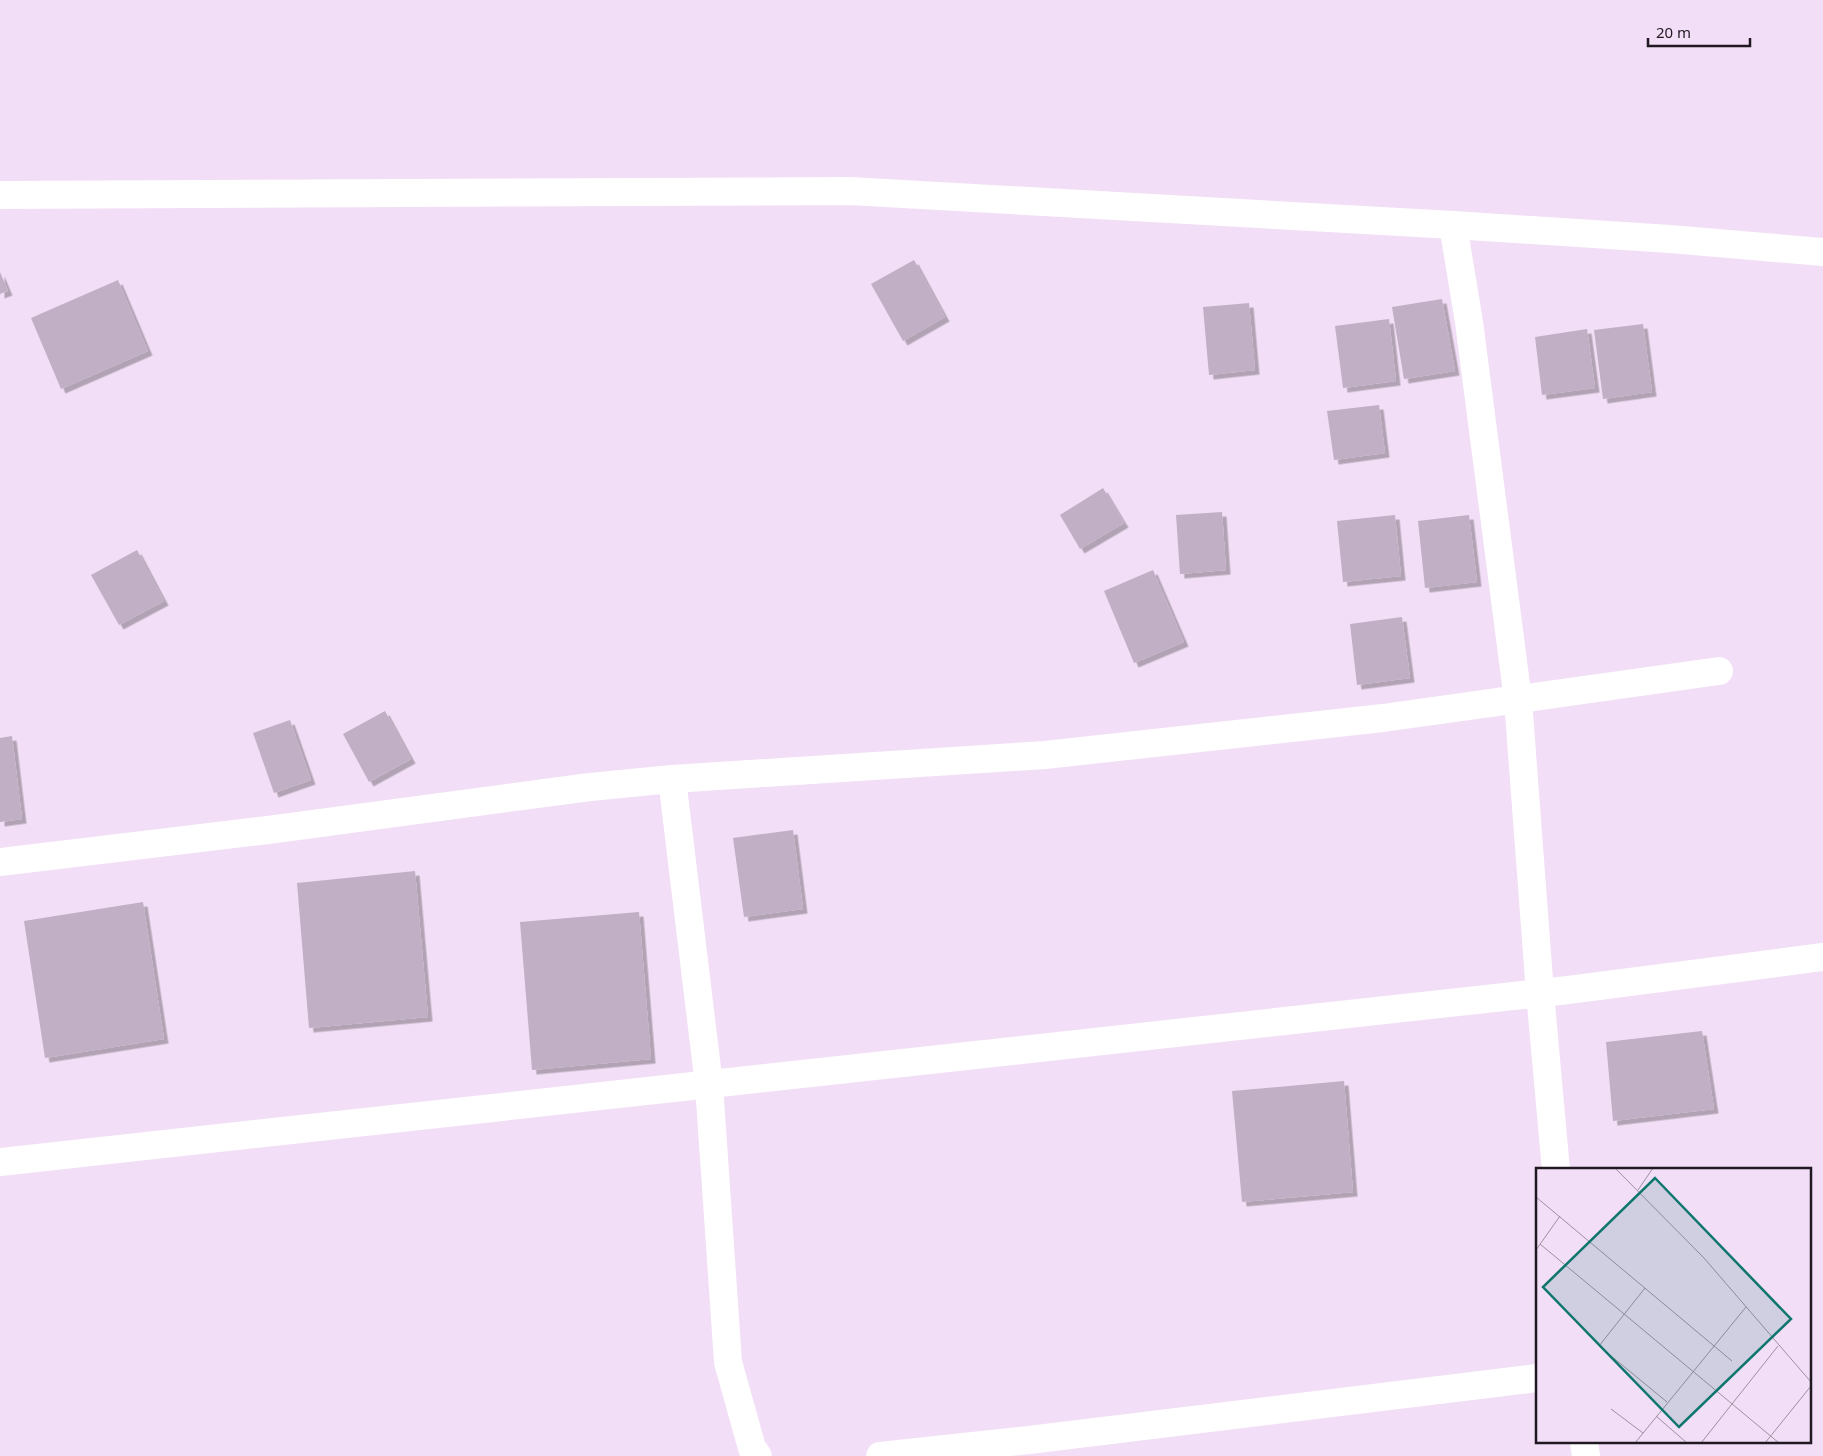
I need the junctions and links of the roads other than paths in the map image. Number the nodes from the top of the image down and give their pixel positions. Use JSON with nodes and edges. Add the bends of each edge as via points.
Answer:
{"nodes":[{"id":1,"x":0,"y":195,"type":"edge"},
{"id":2,"x":1453,"y":225,"type":"junction"},
{"id":3,"x":1823,"y":252,"type":"edge"},
{"id":4,"x":1719,"y":671,"type":"dead end"},
{"id":5,"x":1518,"y":700,"type":"junction"},
{"id":6,"x":672,"y":778,"type":"junction"},
{"id":7,"x":0,"y":862,"type":"edge"},
{"id":8,"x":1823,"y":957,"type":"edge"},
{"id":9,"x":1540,"y":993,"type":"junction"},
{"id":10,"x":709,"y":1085,"type":"junction"},
{"id":11,"x":0,"y":1162,"type":"edge"},
{"id":12,"x":1556,"y":1168,"type":"edge"},
{"id":13,"x":1536,"y":1378,"type":"edge"},
{"id":14,"x":758,"y":1456,"type":"edge"},
{"id":15,"x":880,"y":1456,"type":"edge"}],
"edges":[{"from":1,"to":2,"type":"street","via":[[850,191]]},
{"from":2,"to":3,"type":"street"},
{"from":2,"to":5,"type":"street","via":[[1469,322]]},
{"from":4,"to":5,"type":"street"},
{"from":5,"to":6,"type":"street","via":[[1045,755]]},
{"from":5,"to":9,"type":"street"},
{"from":6,"to":7,"type":"street"},
{"from":6,"to":10,"type":"street"},
{"from":8,"to":9,"type":"street"},
{"from":9,"to":10,"type":"street"},
{"from":9,"to":12,"type":"street"},
{"from":10,"to":11,"type":"street"},
{"from":10,"to":14,"type":"street","via":[[728,1362],[752,1448]]},
{"from":13,"to":15,"type":"street"}]}
